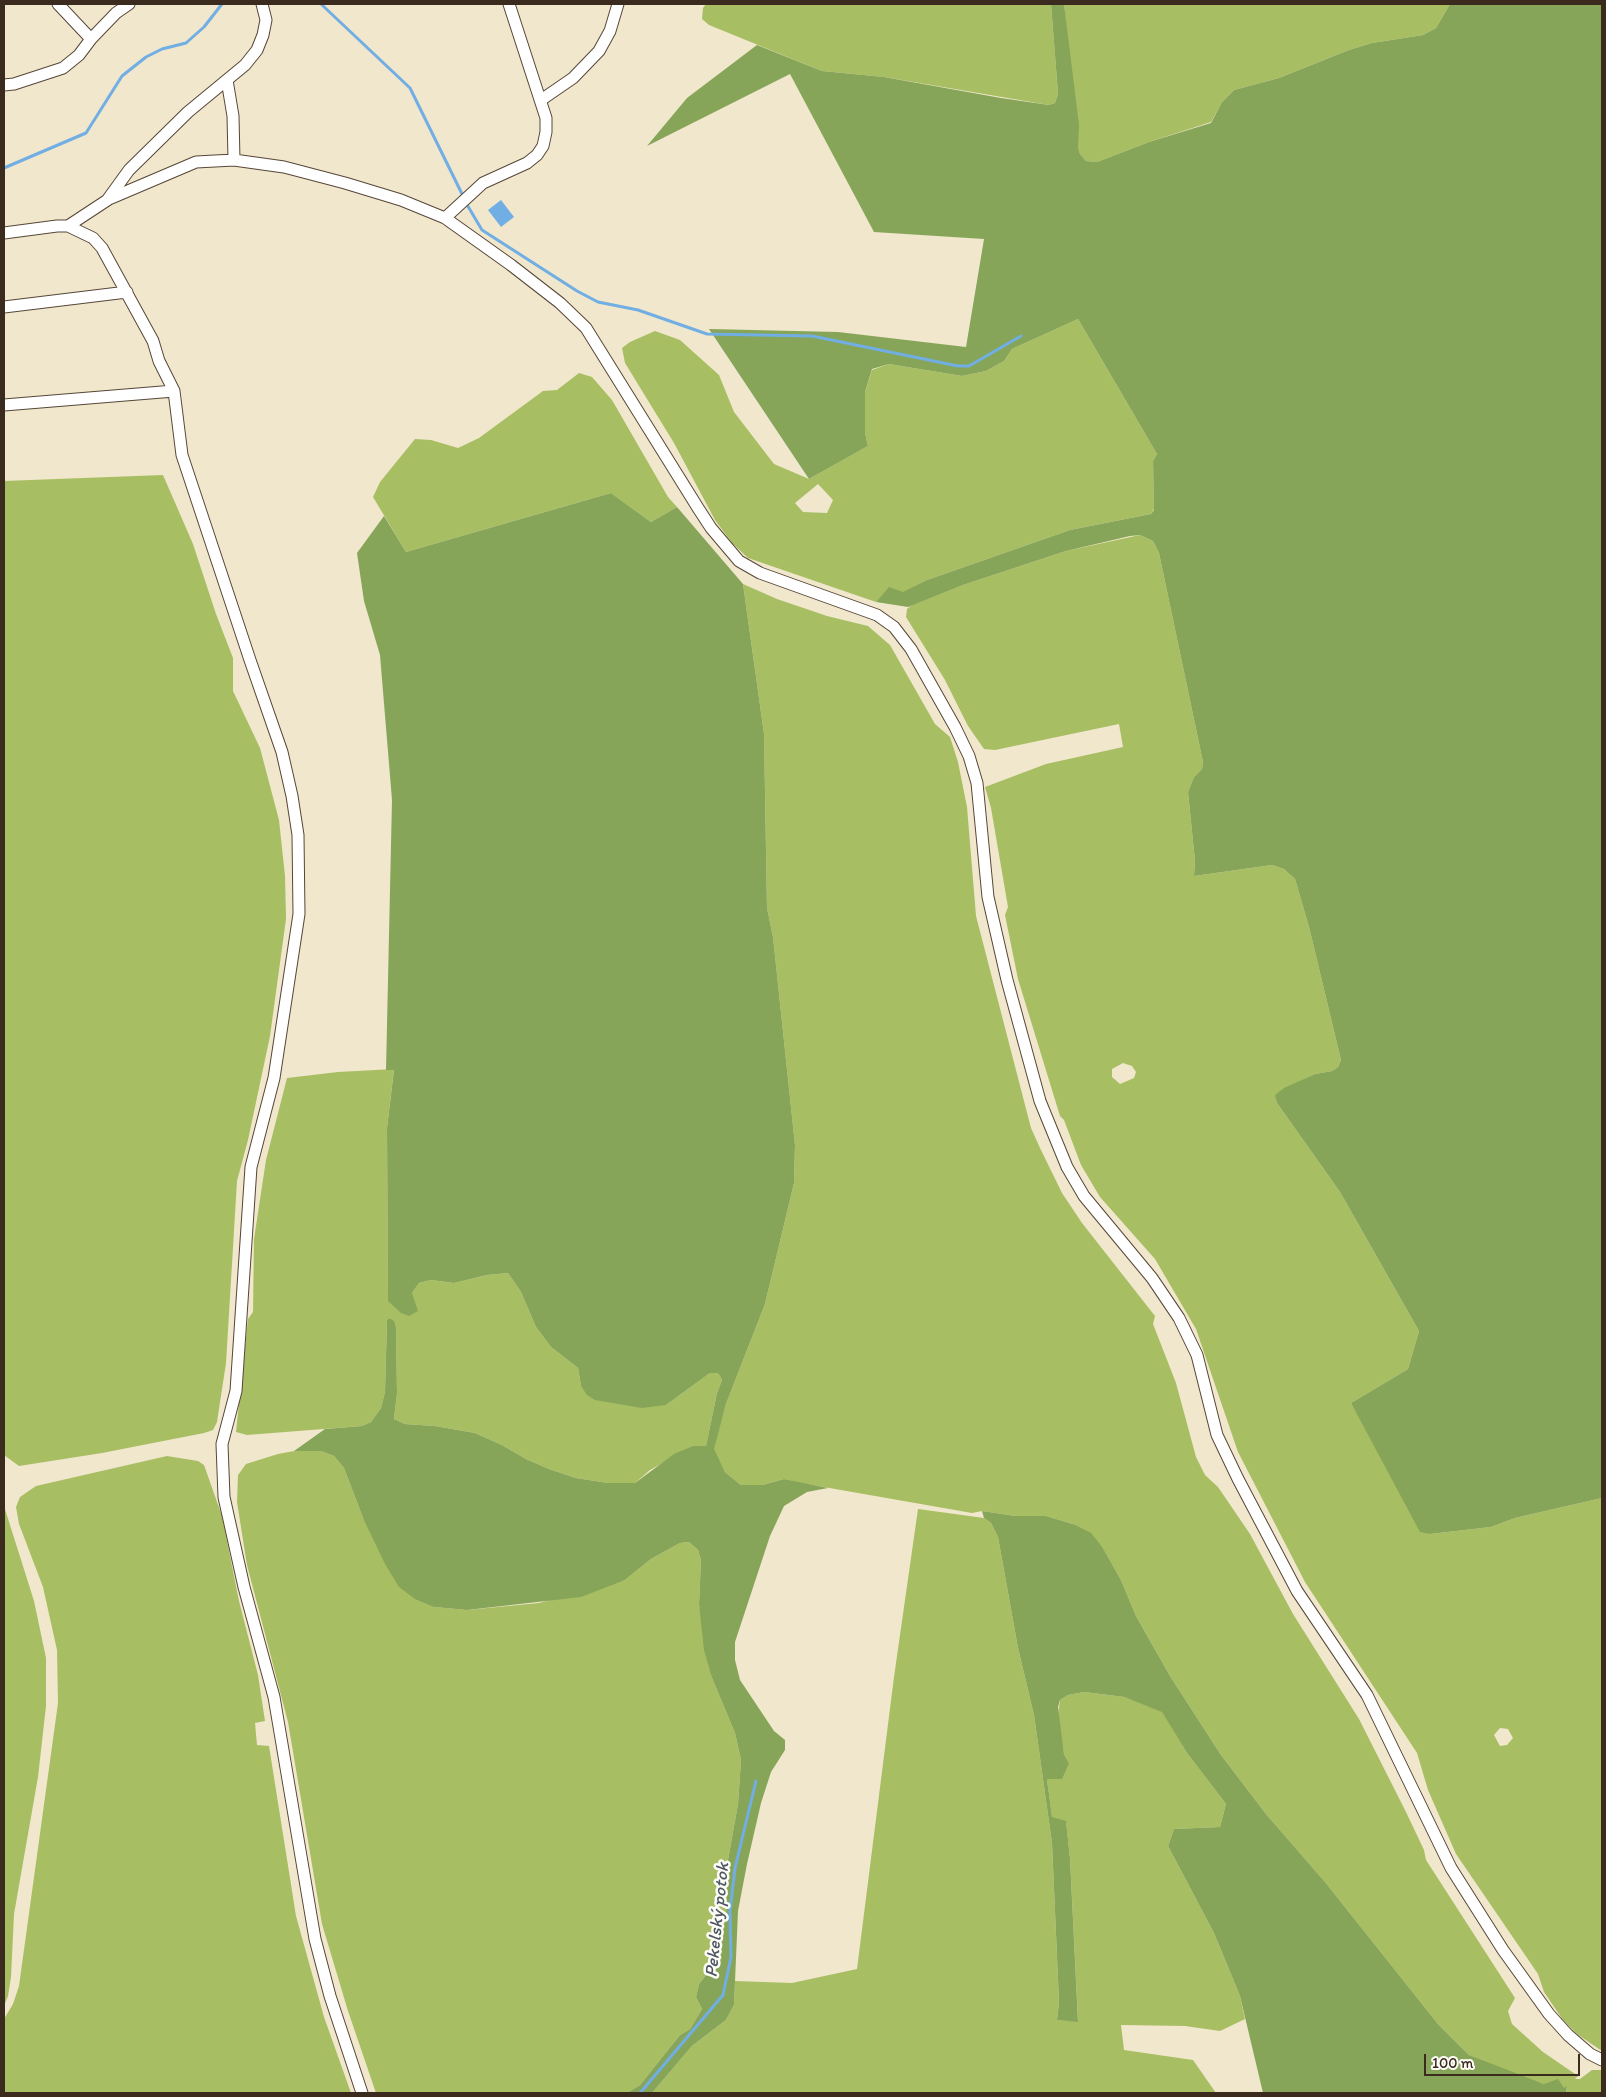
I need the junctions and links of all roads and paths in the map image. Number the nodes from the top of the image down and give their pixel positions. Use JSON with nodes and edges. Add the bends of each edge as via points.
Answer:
{"nodes":[{"id":1,"x":58,"y":4,"type":"edge"},
{"id":2,"x":129,"y":4,"type":"edge"},
{"id":3,"x":262,"y":4,"type":"edge"},
{"id":4,"x":509,"y":4,"type":"edge"},
{"id":5,"x":618,"y":4,"type":"edge"},
{"id":6,"x":91,"y":39,"type":"junction"},
{"id":7,"x":226,"y":80,"type":"junction"},
{"id":8,"x":4,"y":85,"type":"edge"},
{"id":9,"x":541,"y":100,"type":"junction"},
{"id":10,"x":234,"y":160,"type":"junction"},
{"id":11,"x":107,"y":200,"type":"junction"},
{"id":12,"x":444,"y":218,"type":"junction"},
{"id":13,"x":68,"y":226,"type":"junction"},
{"id":14,"x":4,"y":233,"type":"edge"},
{"id":15,"x":127,"y":292,"type":"junction"},
{"id":16,"x":4,"y":307,"type":"edge"},
{"id":17,"x":174,"y":391,"type":"junction"},
{"id":18,"x":4,"y":405,"type":"edge"},
{"id":19,"x":1602,"y":2060,"type":"edge"},
{"id":20,"x":362,"y":2093,"type":"edge"}],
"edges":[{"from":1,"to":6,"type":"street"},
{"from":2,"to":6,"type":"street"},
{"from":3,"to":7,"type":"street","via":[[266,20],[257,50]]},
{"from":4,"to":9,"type":"street"},
{"from":5,"to":9,"type":"street","via":[[610,32],[600,51],[573,78]]},
{"from":6,"to":8,"type":"street","via":[[63,68]]},
{"from":7,"to":10,"type":"street","via":[[233,116]]},
{"from":7,"to":11,"type":"street","via":[[129,170]]},
{"from":9,"to":12,"type":"street","via":[[546,132],[537,155],[483,183]]},
{"from":10,"to":11,"type":"street","via":[[196,162]]},
{"from":10,"to":12,"type":"street","via":[[284,167],[345,182]]},
{"from":11,"to":13,"type":"street"},
{"from":12,"to":19,"type":"street","via":[[518,270],[586,328],[711,528],[739,561],[760,573],[877,615],[894,627],[911,650],[969,756],[977,783],[988,897],[1007,980],[1040,1101],[1067,1167],[1084,1196],[1152,1278],[1178,1318],[1197,1355],[1217,1434],[1238,1479],[1297,1591],[1367,1695],[1451,1868],[1503,1950],[1549,2014],[1568,2035]]},
{"from":13,"to":14,"type":"street"},
{"from":13,"to":15,"type":"street","via":[[87,235],[102,248]]},
{"from":15,"to":16,"type":"street"},
{"from":15,"to":17,"type":"street"},
{"from":17,"to":18,"type":"street"},
{"from":17,"to":20,"type":"street","via":[[182,455],[282,752],[298,835],[300,914],[274,1078],[251,1167],[236,1391],[222,1444],[224,1497],[274,1697],[315,1939]]}]}
